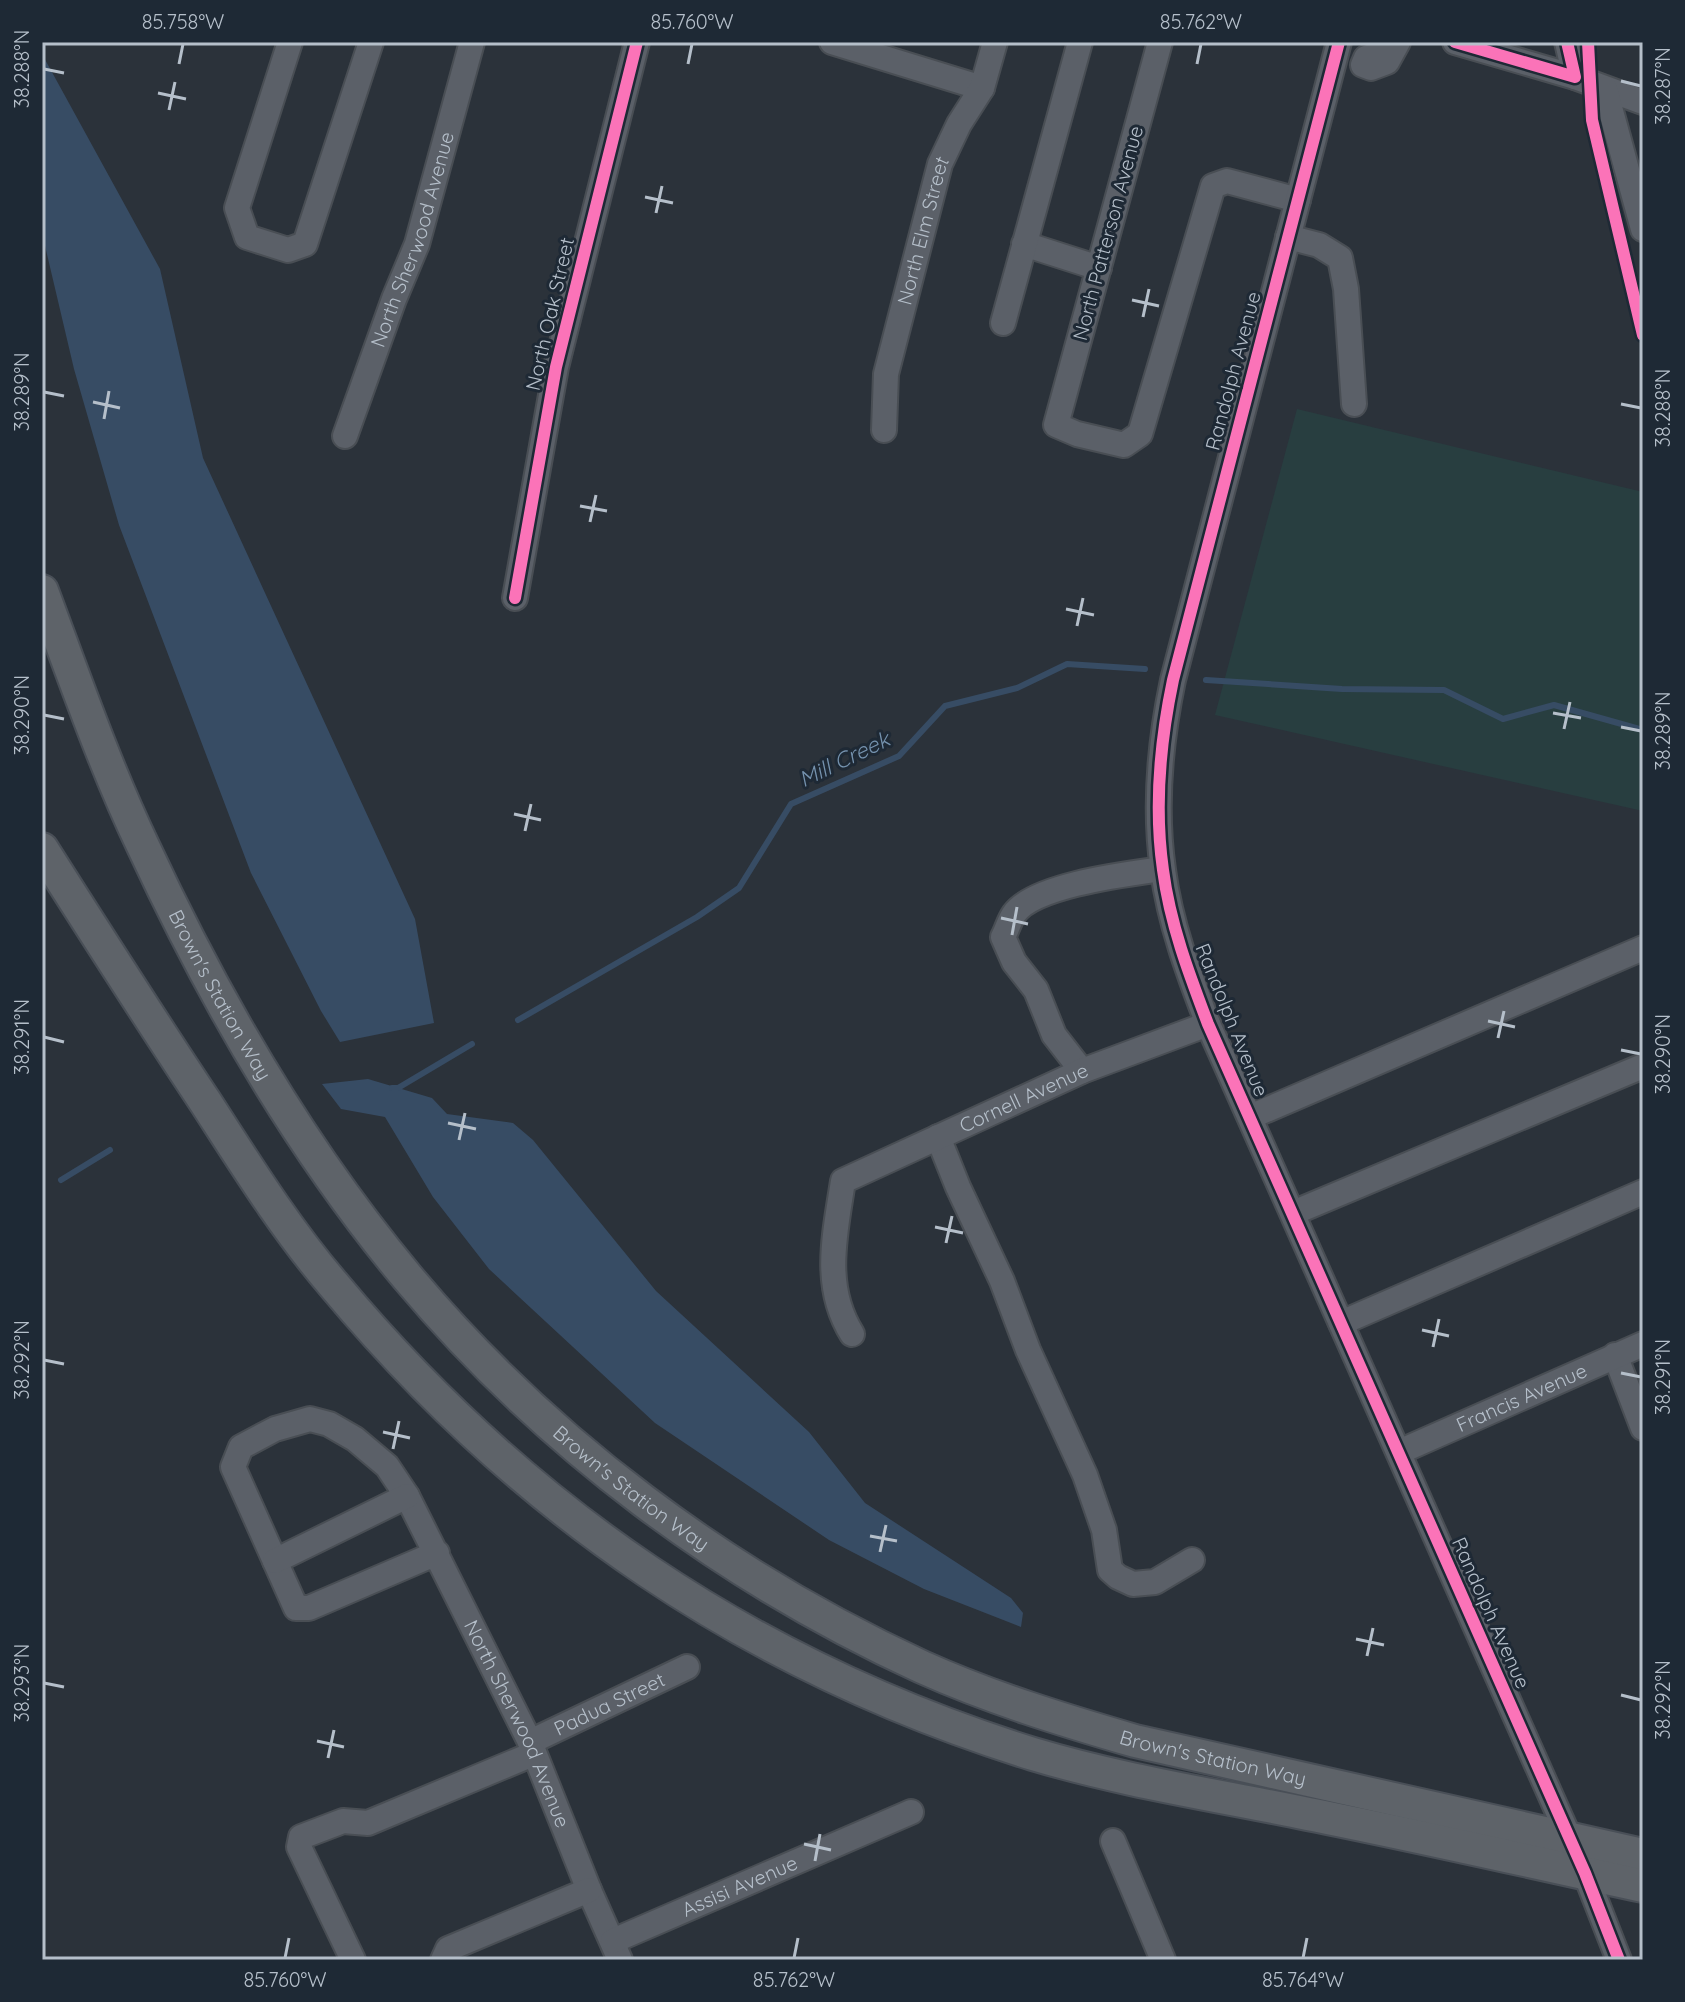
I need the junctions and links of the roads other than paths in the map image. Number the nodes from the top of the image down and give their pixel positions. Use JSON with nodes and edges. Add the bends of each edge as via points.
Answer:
{"nodes":[{"id":1,"x":290,"y":42,"type":"edge"},
{"id":2,"x":370,"y":42,"type":"edge"},
{"id":3,"x":472,"y":42,"type":"edge"},
{"id":4,"x":637,"y":42,"type":"edge"},
{"id":5,"x":832,"y":42,"type":"edge"},
{"id":6,"x":995,"y":42,"type":"edge"},
{"id":7,"x":1080,"y":42,"type":"edge"},
{"id":8,"x":1160,"y":42,"type":"edge"},
{"id":9,"x":1455,"y":42,"type":"edge"},
{"id":10,"x":1567,"y":42,"type":"edge"},
{"id":11,"x":1394,"y":48,"type":"edge"},
{"id":12,"x":1515,"y":50,"type":"edge"},
{"id":13,"x":1336,"y":53,"type":"edge"},
{"id":14,"x":1575,"y":77,"type":"junction"},
{"id":15,"x":982,"y":88,"type":"junction"},
{"id":16,"x":1605,"y":89,"type":"junction"},
{"id":17,"x":1643,"y":102,"type":"edge"},
{"id":18,"x":1298,"y":200,"type":"junction"},
{"id":19,"x":1643,"y":229,"type":"edge"},
{"id":20,"x":1288,"y":237,"type":"junction"},
{"id":21,"x":1024,"y":244,"type":"junction"},
{"id":22,"x":1099,"y":268,"type":"junction"},
{"id":23,"x":1003,"y":323,"type":"dead end"},
{"id":24,"x":1354,"y":404,"type":"dead end"},
{"id":25,"x":884,"y":430,"type":"dead end"},
{"id":26,"x":345,"y":436,"type":"dead end"},
{"id":27,"x":42,"y":591,"type":"edge"},
{"id":28,"x":515,"y":598,"type":"dead end"},
{"id":29,"x":42,"y":849,"type":"edge"},
{"id":30,"x":1162,"y":869,"type":"junction"},
{"id":31,"x":1643,"y":948,"type":"edge"},
{"id":32,"x":1208,"y":1024,"type":"junction"},
{"id":33,"x":1643,"y":1066,"type":"edge"},
{"id":34,"x":1082,"y":1071,"type":"junction"},
{"id":35,"x":1250,"y":1117,"type":"junction"},
{"id":36,"x":938,"y":1137,"type":"junction"},
{"id":37,"x":1643,"y":1192,"type":"edge"},
{"id":38,"x":1293,"y":1213,"type":"junction"},
{"id":39,"x":1341,"y":1323,"type":"junction"},
{"id":40,"x":852,"y":1334,"type":"dead end"},
{"id":41,"x":1643,"y":1344,"type":"edge"},
{"id":42,"x":1615,"y":1355,"type":"junction"},
{"id":43,"x":1643,"y":1428,"type":"edge"},
{"id":44,"x":1399,"y":1452,"type":"junction"},
{"id":45,"x":406,"y":1494,"type":"junction"},
{"id":46,"x":437,"y":1553,"type":"junction"},
{"id":47,"x":1192,"y":1560,"type":"dead end"},
{"id":48,"x":275,"y":1561,"type":"junction"},
{"id":49,"x":687,"y":1667,"type":"dead end"},
{"id":50,"x":532,"y":1748,"type":"junction"},
{"id":51,"x":911,"y":1812,"type":"dead end"},
{"id":52,"x":1570,"y":1840,"type":"junction"},
{"id":53,"x":1113,"y":1841,"type":"dead end"},
{"id":54,"x":1643,"y":1855,"type":"edge"},
{"id":55,"x":1585,"y":1873,"type":"junction"},
{"id":56,"x":1643,"y":1886,"type":"edge"},
{"id":57,"x":589,"y":1890,"type":"junction"},
{"id":58,"x":616,"y":1950,"type":"edge"},
{"id":59,"x":353,"y":1960,"type":"edge"},
{"id":60,"x":443,"y":1960,"type":"edge"},
{"id":61,"x":1161,"y":1960,"type":"edge"},
{"id":62,"x":1619,"y":1960,"type":"edge"}],
"edges":[{"from":1,"to":2,"type":"street","via":[[237,208],[247,237],[288,250],[305,244]]},
{"from":3,"to":26,"type":"street","name":"North Sherwood Avenue","via":[[417,244]]},
{"from":4,"to":28,"type":"street","name":"North Oak Street","via":[[556,367]]},
{"from":5,"to":15,"type":"street"},
{"from":6,"to":15,"type":"street","name":"North Elm Street"},
{"from":7,"to":21,"type":"street"},
{"from":8,"to":22,"type":"street","name":"North Patterson Avenue"},
{"from":9,"to":12,"type":"street"},
{"from":10,"to":14,"type":"street"},
{"from":11,"to":13,"type":"street","via":[[1387,62],[1371,68],[1349,68]]},
{"from":12,"to":14,"type":"street"},
{"from":13,"to":18,"type":"street","name":"Randolph Avenue"},
{"from":14,"to":16,"type":"street"},
{"from":15,"to":25,"type":"street","name":"North Elm Street","via":[[940,164],[886,374]]},
{"from":16,"to":17,"type":"street"},
{"from":16,"to":19,"type":"street"},
{"from":18,"to":20,"type":"street","name":"Randolph Avenue"},
{"from":18,"to":22,"type":"street","name":"North Patterson Avenue","via":[[1227,181],[1213,186],[1140,434],[1124,445],[1056,425]]},
{"from":20,"to":24,"type":"street","via":[[1319,245],[1340,258]]},
{"from":20,"to":30,"type":"street","name":"Randolph Avenue","via":[[1170,692],[1158,776]]},
{"from":21,"to":22,"type":"street"},
{"from":21,"to":23,"type":"street"},
{"from":27,"to":52,"type":"main road","name":"Brown's Station Way","via":[[142,845],[209,978],[303,1135],[409,1279],[509,1385],[611,1476],[686,1533],[793,1600],[925,1668],[995,1696],[1135,1741]]},
{"from":29,"to":55,"type":"main road","name":"Brown's Station Way","via":[[248,1167],[329,1280],[468,1430],[628,1559],[715,1615],[840,1680],[902,1708],[1034,1754]]},
{"from":30,"to":32,"type":"street","name":"Randolph Avenue","via":[[1184,961]]},
{"from":30,"to":34,"type":"street","via":[[1096,879],[1031,899],[1014,913],[1003,937],[1036,990],[1054,1035]]},
{"from":31,"to":35,"type":"street"},
{"from":32,"to":34,"type":"street","name":"Cornell Avenue"},
{"from":32,"to":35,"type":"street","name":"Randolph Avenue"},
{"from":33,"to":38,"type":"street"},
{"from":34,"to":36,"type":"street","name":"Cornell Avenue"},
{"from":35,"to":38,"type":"street","name":"Randolph Avenue"},
{"from":36,"to":40,"type":"street","name":"Cornell Avenue","via":[[843,1181],[832,1259],[839,1314]]},
{"from":36,"to":47,"type":"street","via":[[1085,1475],[1104,1530],[1110,1570],[1133,1584],[1155,1582]]},
{"from":37,"to":39,"type":"street"},
{"from":38,"to":39,"type":"street","name":"Randolph Avenue"},
{"from":39,"to":44,"type":"street","name":"Randolph Avenue"},
{"from":41,"to":42,"type":"street","name":"Francis Avenue"},
{"from":42,"to":43,"type":"street"},
{"from":42,"to":44,"type":"street","name":"Francis Avenue"},
{"from":44,"to":52,"type":"street","name":"Randolph Avenue"},
{"from":45,"to":46,"type":"street","name":"North Sherwood Avenue"},
{"from":45,"to":48,"type":"street"},
{"from":45,"to":48,"type":"street","name":"North Sherwood Avenue","via":[[387,1466],[329,1424],[310,1419],[275,1429],[241,1447],[233,1467]]},
{"from":46,"to":48,"type":"street","name":"North Sherwood Avenue","via":[[309,1608],[296,1608]]},
{"from":46,"to":50,"type":"street","name":"North Sherwood Avenue"},
{"from":49,"to":50,"type":"street","name":"Padua Street"},
{"from":50,"to":57,"type":"street","name":"North Sherwood Avenue"},
{"from":50,"to":59,"type":"street","name":"Padua Street","via":[[368,1823],[343,1821],[301,1837],[299,1847]]},
{"from":51,"to":58,"type":"street","name":"Assisi Avenue"},
{"from":52,"to":54,"type":"main road","name":"Brown's Station Way"},
{"from":52,"to":55,"type":"street","name":"Randolph Avenue"},
{"from":53,"to":61,"type":"street"},
{"from":55,"to":56,"type":"main road","name":"Brown's Station Way"},
{"from":55,"to":62,"type":"street","name":"Randolph Avenue"},
{"from":57,"to":58,"type":"street","name":"North Sherwood Avenue"},
{"from":57,"to":60,"type":"street","via":[[448,1949]]}]}
